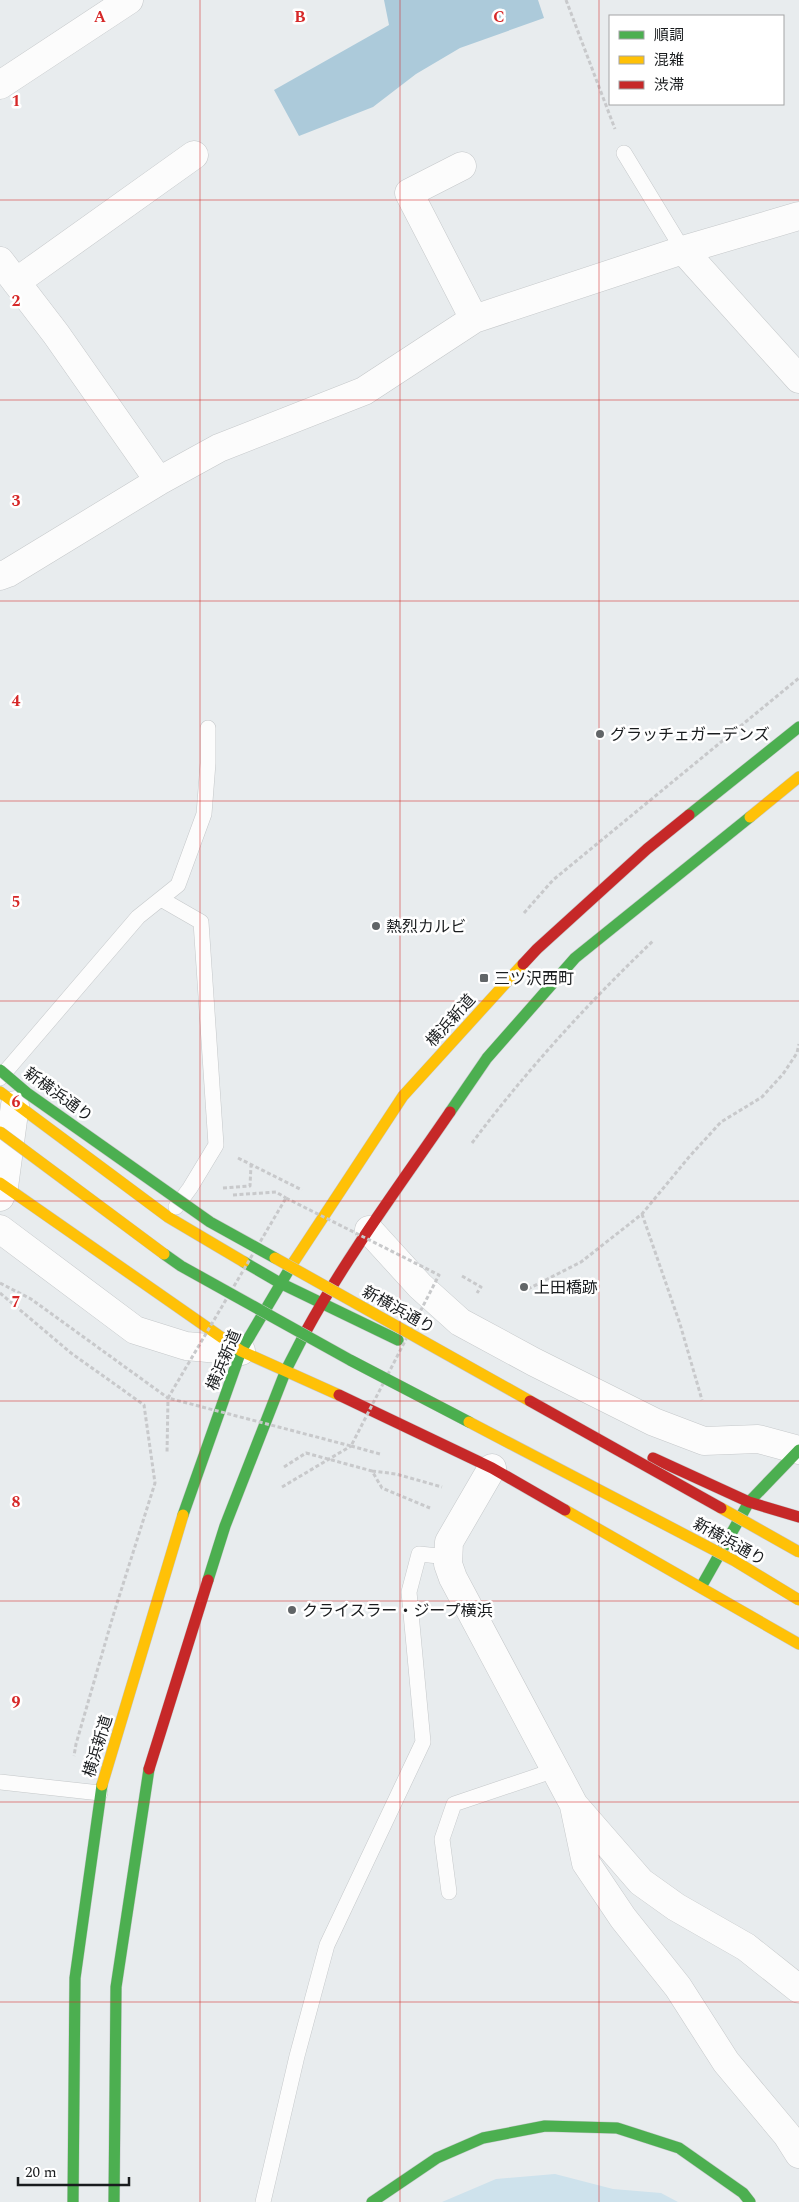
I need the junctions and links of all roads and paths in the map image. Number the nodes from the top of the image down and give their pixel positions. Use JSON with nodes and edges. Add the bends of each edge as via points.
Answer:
{"nodes":[{"id":1,"x":129,"y":0,"type":"edge"},
{"id":2,"x":566,"y":0,"type":"edge"},
{"id":3,"x":0,"y":85,"type":"edge"},
{"id":4,"x":624,"y":153,"type":"joint"},
{"id":5,"x":194,"y":155,"type":"dead end"},
{"id":6,"x":462,"y":166,"type":"dead end"},
{"id":7,"x":799,"y":216,"type":"edge"},
{"id":8,"x":683,"y":250,"type":"junction"},
{"id":9,"x":8,"y":272,"type":"edge"},
{"id":10,"x":474,"y":319,"type":"junction"},
{"id":11,"x":799,"y":379,"type":"edge"},
{"id":12,"x":159,"y":480,"type":"junction"},
{"id":13,"x":0,"y":576,"type":"edge"},
{"id":14,"x":799,"y":726,"type":"edge"},
{"id":15,"x":208,"y":728,"type":"dead end"},
{"id":16,"x":799,"y":778,"type":"edge"},
{"id":17,"x":161,"y":898,"type":"junction"},
{"id":18,"x":659,"y":936,"type":"dead end"},
{"id":19,"x":799,"y":1044,"type":"edge"},
{"id":20,"x":0,"y":1070,"type":"edge"},
{"id":21,"x":0,"y":1078,"type":"edge"},
{"id":22,"x":8,"y":1099,"type":"edge"},
{"id":23,"x":0,"y":1132,"type":"edge"},
{"id":24,"x":468,"y":1149,"type":"dead end"},
{"id":25,"x":251,"y":1165,"type":"dead end"},
{"id":26,"x":250,"y":1186,"type":"dead end"},
{"id":27,"x":2,"y":1189,"type":"edge"},
{"id":28,"x":642,"y":1214,"type":"junction"},
{"id":29,"x":168,"y":1217,"type":"junction"},
{"id":30,"x":0,"y":1229,"type":"edge"},
{"id":31,"x":369,"y":1230,"type":"junction"},
{"id":32,"x":0,"y":1283,"type":"edge"},
{"id":33,"x":280,"y":1283,"type":"junction"},
{"id":34,"x":522,"y":1292,"type":"dead end"},
{"id":35,"x":0,"y":1293,"type":"edge"},
{"id":36,"x":321,"y":1304,"type":"junction"},
{"id":37,"x":241,"y":1351,"type":"junction"},
{"id":38,"x":286,"y":1370,"type":"junction"},
{"id":39,"x":702,"y":1400,"type":"dead end"},
{"id":40,"x":351,"y":1446,"type":"dead end"},
{"id":41,"x":799,"y":1450,"type":"edge"},
{"id":42,"x":167,"y":1458,"type":"dead end"},
{"id":43,"x":283,"y":1468,"type":"dead end"},
{"id":44,"x":492,"y":1468,"type":"junction"},
{"id":45,"x":372,"y":1471,"type":"junction"},
{"id":46,"x":396,"y":1474,"type":"dead end"},
{"id":47,"x":282,"y":1487,"type":"dead end"},
{"id":48,"x":749,"y":1502,"type":"junction"},
{"id":49,"x":799,"y":1517,"type":"edge"},
{"id":50,"x":462,"y":1521,"type":"junction"},
{"id":51,"x":799,"y":1552,"type":"edge"},
{"id":52,"x":449,"y":1557,"type":"junction"},
{"id":53,"x":701,"y":1588,"type":"junction"},
{"id":54,"x":799,"y":1600,"type":"edge"},
{"id":55,"x":799,"y":1644,"type":"edge"},
{"id":56,"x":555,"y":1770,"type":"junction"},
{"id":57,"x":0,"y":1782,"type":"edge"},
{"id":58,"x":69,"y":1790,"type":"junction"},
{"id":59,"x":100,"y":1793,"type":"junction"},
{"id":60,"x":574,"y":1805,"type":"junction"},
{"id":61,"x":449,"y":1892,"type":"dead end"},
{"id":62,"x":799,"y":1989,"type":"edge"},
{"id":63,"x":799,"y":2154,"type":"edge"},
{"id":64,"x":74,"y":2202,"type":"edge"},
{"id":65,"x":114,"y":2202,"type":"edge"},
{"id":66,"x":263,"y":2202,"type":"edge"},
{"id":67,"x":372,"y":2202,"type":"edge"},
{"id":68,"x":750,"y":2202,"type":"edge"}],
"edges":[{"from":1,"to":3,"type":"street"},
{"from":2,"to":4,"type":"path"},
{"from":4,"to":8,"type":"lane"},
{"from":5,"to":9,"type":"street"},
{"from":6,"to":10,"type":"street","via":[[409,193]]},
{"from":7,"to":8,"type":"street"},
{"from":8,"to":10,"type":"street"},
{"from":8,"to":11,"type":"street"},
{"from":9,"to":12,"type":"street"},
{"from":10,"to":12,"type":"street","via":[[364,391],[219,448]]},
{"from":12,"to":13,"type":"street"},
{"from":14,"to":33,"type":"main road","name":"横浜新道","via":[[647,849],[537,948],[403,1096]]},
{"from":15,"to":17,"type":"lane","via":[[204,814],[178,886]]},
{"from":16,"to":31,"type":"main road","via":[[576,958],[487,1058]]},
{"from":17,"to":21,"type":"lane","via":[[138,917]]},
{"from":17,"to":29,"type":"lane","via":[[201,922],[216,1145]]},
{"from":18,"to":24,"type":"path","via":[[546,1052]]},
{"from":19,"to":28,"type":"path","via":[[783,1074],[762,1097],[721,1122]]},
{"from":20,"to":51,"type":"main road","name":"新横浜通り","bridge":true,"via":[[27,1093],[210,1222]]},
{"from":22,"to":27,"type":"street"},
{"from":22,"to":29,"type":"main road"},
{"from":23,"to":54,"type":"main road","name":"新横浜通り","bridge":true,"via":[[181,1266],[350,1360],[735,1561]]},
{"from":25,"to":26,"type":"path"},
{"from":27,"to":37,"type":"main road"},
{"from":28,"to":34,"type":"path","via":[[581,1262]]},
{"from":28,"to":39,"type":"path"},
{"from":29,"to":33,"type":"main road"},
{"from":30,"to":37,"type":"street","via":[[135,1330],[186,1346]]},
{"from":31,"to":36,"type":"main road"},
{"from":31,"to":41,"type":"street","via":[[420,1286],[460,1322],[543,1366],[654,1422],[704,1442],[758,1439]]},
{"from":32,"to":42,"type":"path","via":[[31,1299],[168,1398]]},
{"from":33,"to":36,"type":"main road"},
{"from":33,"to":37,"type":"main road","name":"横浜新道"},
{"from":35,"to":58,"type":"path","via":[[71,1353],[144,1405],[150,1444],[155,1483],[112,1616],[76,1744]]},
{"from":36,"to":38,"type":"main road"},
{"from":36,"to":48,"type":"main road"},
{"from":37,"to":38,"type":"main road"},
{"from":37,"to":59,"type":"main road","name":"横浜新道","via":[[180,1524]]},
{"from":38,"to":44,"type":"main road"},
{"from":38,"to":65,"type":"main road","via":[[225,1526],[147,1775],[116,1987]]},
{"from":40,"to":47,"type":"path","bridge":true},
{"from":41,"to":48,"type":"main road"},
{"from":43,"to":45,"type":"path","via":[[306,1453]]},
{"from":44,"to":50,"type":"street"},
{"from":44,"to":53,"type":"main road"},
{"from":45,"to":46,"type":"path"},
{"from":45,"to":50,"type":"path","via":[[382,1488]]},
{"from":48,"to":49,"type":"main road"},
{"from":48,"to":53,"type":"main road"},
{"from":50,"to":52,"type":"street","via":[[450,1542]]},
{"from":52,"to":56,"type":"street","via":[[453,1578]]},
{"from":52,"to":66,"type":"lane","via":[[419,1554],[410,1592],[423,1742],[327,1945]]},
{"from":53,"to":55,"type":"main road"},
{"from":56,"to":60,"type":"street"},
{"from":56,"to":61,"type":"lane","via":[[454,1804],[442,1839]]},
{"from":57,"to":58,"type":"lane"},
{"from":58,"to":59,"type":"lane"},
{"from":59,"to":64,"type":"main road","name":"横浜新道","via":[[75,1978]]},
{"from":60,"to":62,"type":"street","via":[[641,1882],[676,1907],[746,1947]]},
{"from":60,"to":63,"type":"street","via":[[586,1863],[623,1918],[678,1987],[726,2062]]},
{"from":67,"to":68,"type":"main road","via":[[437,2158],[483,2138],[545,2126],[617,2128],[679,2148],[743,2193]]}]}
